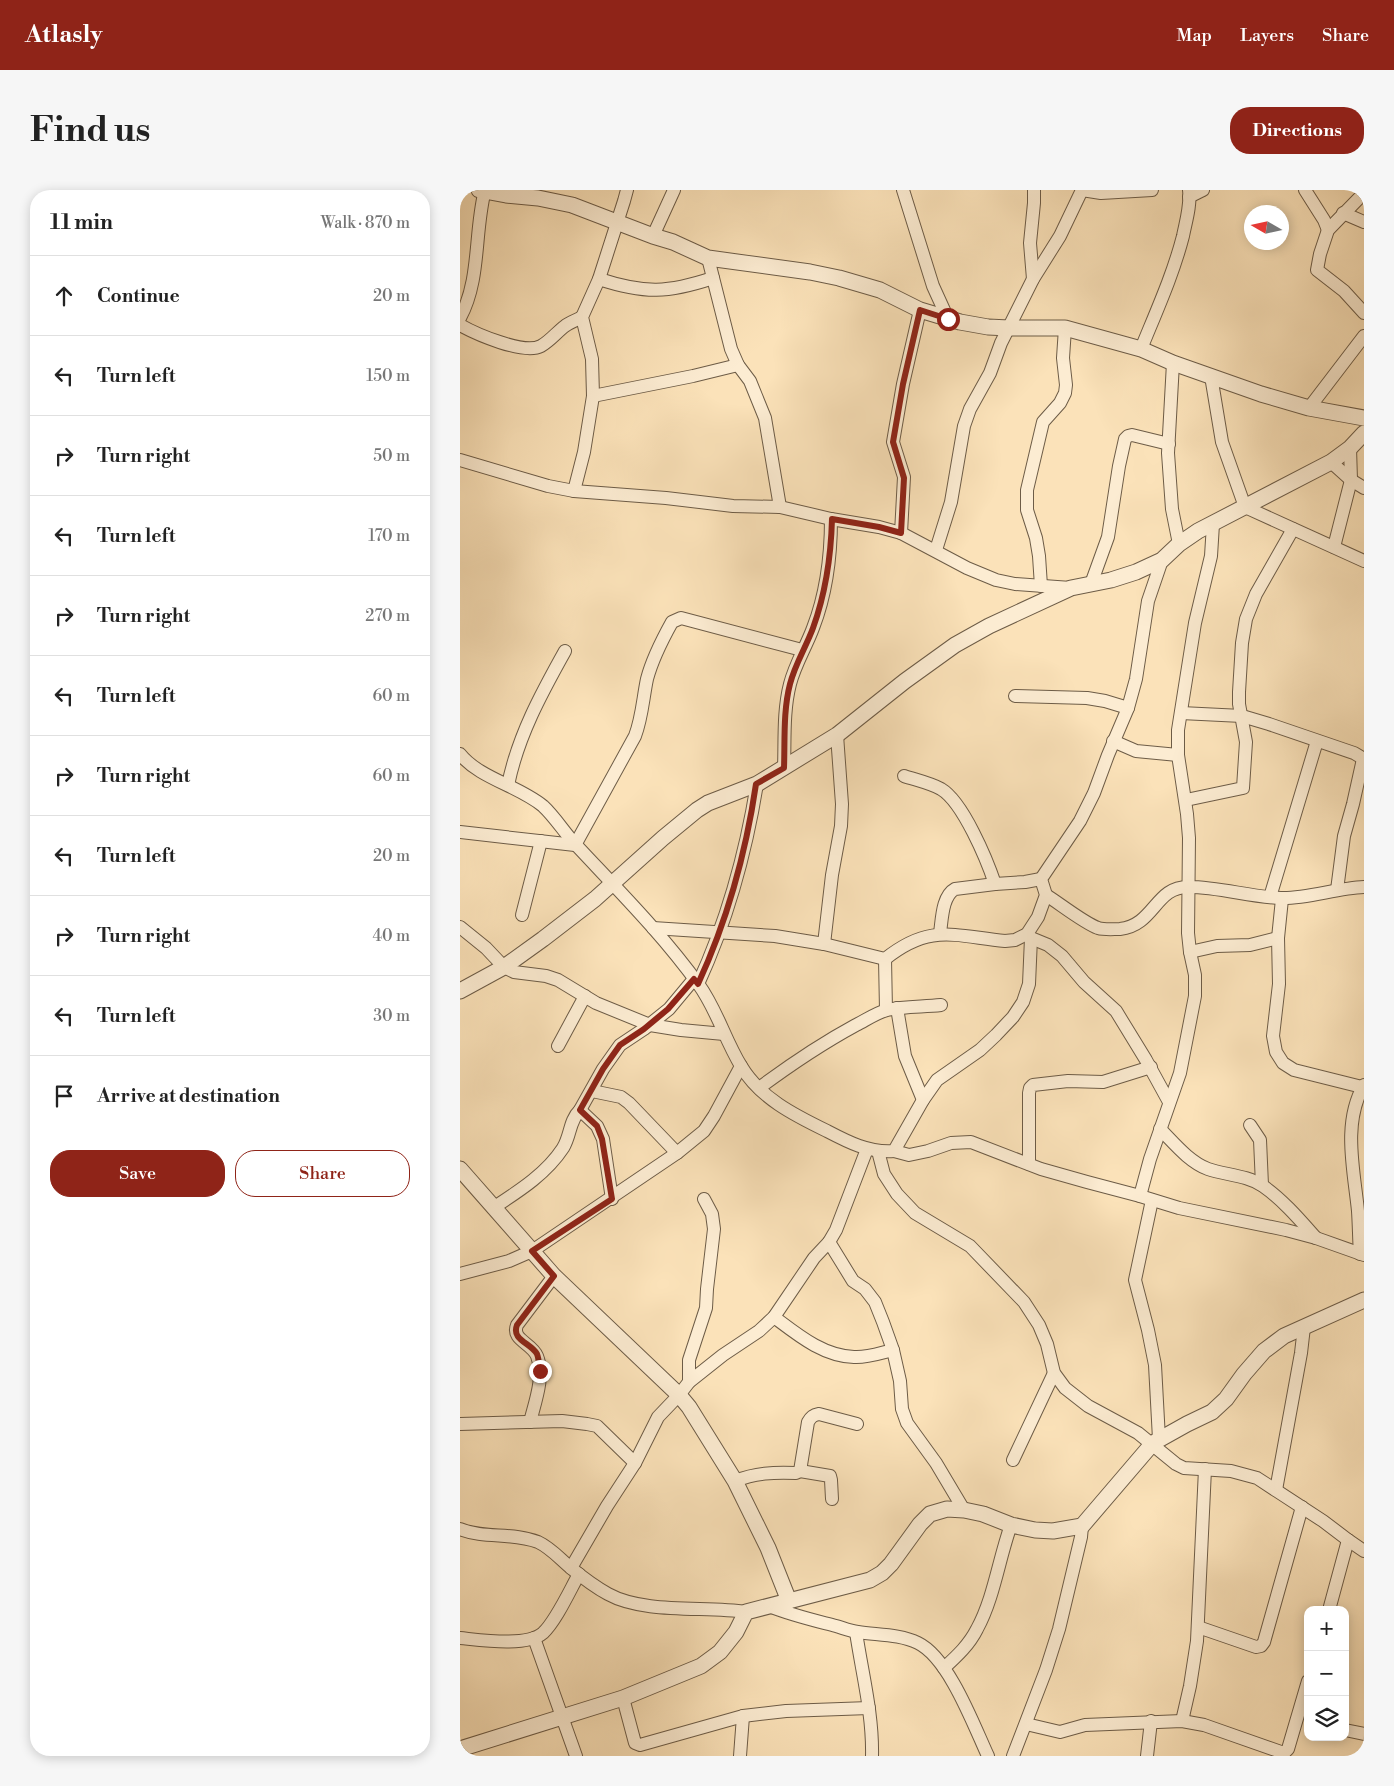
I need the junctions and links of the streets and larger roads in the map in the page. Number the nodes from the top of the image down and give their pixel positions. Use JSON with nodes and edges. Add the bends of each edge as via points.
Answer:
{"nodes":[{"id":1,"x":626,"y":190,"type":"edge"},
{"id":2,"x":674,"y":190,"type":"edge"},
{"id":3,"x":903,"y":190,"type":"edge"},
{"id":4,"x":1034,"y":190,"type":"edge"},
{"id":5,"x":1082,"y":190,"type":"edge"},
{"id":6,"x":1152,"y":190,"type":"edge"},
{"id":7,"x":1203,"y":190,"type":"edge"},
{"id":8,"x":1305,"y":190,"type":"edge"},
{"id":9,"x":483,"y":191,"type":"edge"},
{"id":10,"x":1189,"y":193,"type":"edge"},
{"id":11,"x":1364,"y":193,"type":"edge"},
{"id":12,"x":1343,"y":214,"type":"junction"},
{"id":13,"x":617,"y":222,"type":"junction"},
{"id":14,"x":1364,"y":222,"type":"edge"},
{"id":15,"x":1328,"y":230,"type":"junction"},
{"id":16,"x":653,"y":236,"type":"junction"},
{"id":17,"x":708,"y":258,"type":"junction"},
{"id":18,"x":713,"y":278,"type":"junction"},
{"id":19,"x":599,"y":279,"type":"junction"},
{"id":20,"x":1033,"y":279,"type":"junction"},
{"id":21,"x":920,"y":310,"type":"junction"},
{"id":22,"x":1364,"y":313,"type":"edge"},
{"id":23,"x":582,"y":317,"type":"junction"},
{"id":24,"x":460,"y":318,"type":"edge"},
{"id":25,"x":948,"y":319,"type":"junction"},
{"id":26,"x":460,"y":325,"type":"edge"},
{"id":27,"x":1009,"y":328,"type":"junction"},
{"id":28,"x":1065,"y":328,"type":"junction"},
{"id":29,"x":1364,"y":336,"type":"edge"},
{"id":30,"x":1141,"y":349,"type":"junction"},
{"id":31,"x":1173,"y":364,"type":"junction"},
{"id":32,"x":738,"y":365,"type":"junction"},
{"id":33,"x":1210,"y":376,"type":"junction"},
{"id":34,"x":593,"y":396,"type":"junction"},
{"id":35,"x":1310,"y":408,"type":"junction"},
{"id":36,"x":1364,"y":418,"type":"edge"},
{"id":37,"x":1364,"y":433,"type":"edge"},
{"id":38,"x":1169,"y":444,"type":"junction"},
{"id":39,"x":1350,"y":448,"type":"junction"},
{"id":40,"x":460,"y":460,"type":"edge"},
{"id":41,"x":1331,"y":462,"type":"junction"},
{"id":42,"x":1351,"y":480,"type":"junction"},
{"id":43,"x":1364,"y":488,"type":"edge"},
{"id":44,"x":574,"y":492,"type":"junction"},
{"id":45,"x":780,"y":507,"type":"junction"},
{"id":46,"x":1245,"y":507,"type":"junction"},
{"id":47,"x":832,"y":519,"type":"junction"},
{"id":48,"x":1213,"y":524,"type":"junction"},
{"id":49,"x":1293,"y":529,"type":"junction"},
{"id":50,"x":901,"y":533,"type":"junction"},
{"id":51,"x":1179,"y":544,"type":"junction"},
{"id":52,"x":1334,"y":547,"type":"junction"},
{"id":53,"x":936,"y":550,"type":"junction"},
{"id":54,"x":1162,"y":560,"type":"junction"},
{"id":55,"x":1364,"y":561,"type":"edge"},
{"id":56,"x":1091,"y":584,"type":"junction"},
{"id":57,"x":1041,"y":586,"type":"junction"},
{"id":58,"x":1071,"y":588,"type":"junction"},
{"id":59,"x":802,"y":650,"type":"junction"},
{"id":60,"x":565,"y":651,"type":"dead end"},
{"id":61,"x":1016,"y":696,"type":"dead end"},
{"id":62,"x":1128,"y":708,"type":"junction"},
{"id":63,"x":1181,"y":713,"type":"junction"},
{"id":64,"x":1242,"y":716,"type":"junction"},
{"id":65,"x":837,"y":735,"type":"junction"},
{"id":66,"x":1114,"y":741,"type":"junction"},
{"id":67,"x":1317,"y":741,"type":"junction"},
{"id":68,"x":460,"y":754,"type":"edge"},
{"id":69,"x":1178,"y":754,"type":"junction"},
{"id":70,"x":1364,"y":759,"type":"edge"},
{"id":71,"x":784,"y":768,"type":"junction"},
{"id":72,"x":904,"y":776,"type":"dead end"},
{"id":73,"x":756,"y":784,"type":"junction"},
{"id":74,"x":508,"y":785,"type":"junction"},
{"id":75,"x":1186,"y":800,"type":"junction"},
{"id":76,"x":460,"y":832,"type":"edge"},
{"id":77,"x":541,"y":841,"type":"junction"},
{"id":78,"x":575,"y":844,"type":"junction"},
{"id":79,"x":1041,"y":879,"type":"junction"},
{"id":80,"x":613,"y":884,"type":"junction"},
{"id":81,"x":995,"y":884,"type":"junction"},
{"id":82,"x":1189,"y":886,"type":"junction"},
{"id":83,"x":1364,"y":886,"type":"edge"},
{"id":84,"x":1337,"y":890,"type":"junction"},
{"id":85,"x":1046,"y":895,"type":"junction"},
{"id":86,"x":1276,"y":898,"type":"junction"},
{"id":87,"x":522,"y":915,"type":"dead end"},
{"id":88,"x":460,"y":927,"type":"edge"},
{"id":89,"x":653,"y":928,"type":"junction"},
{"id":90,"x":719,"y":933,"type":"junction"},
{"id":91,"x":940,"y":934,"type":"junction"},
{"id":92,"x":1029,"y":936,"type":"junction"},
{"id":93,"x":1278,"y":938,"type":"junction"},
{"id":94,"x":824,"y":944,"type":"junction"},
{"id":95,"x":1190,"y":952,"type":"junction"},
{"id":96,"x":886,"y":959,"type":"junction"},
{"id":97,"x":504,"y":967,"type":"junction"},
{"id":98,"x":696,"y":982,"type":"junction"},
{"id":99,"x":460,"y":990,"type":"edge"},
{"id":100,"x":585,"y":996,"type":"junction"},
{"id":101,"x":941,"y":1005,"type":"dead end"},
{"id":102,"x":891,"y":1009,"type":"junction"},
{"id":103,"x":650,"y":1025,"type":"junction"},
{"id":104,"x":724,"y":1034,"type":"junction"},
{"id":105,"x":558,"y":1046,"type":"dead end"},
{"id":106,"x":741,"y":1066,"type":"junction"},
{"id":107,"x":1151,"y":1067,"type":"junction"},
{"id":108,"x":1363,"y":1086,"type":"edge"},
{"id":109,"x":758,"y":1088,"type":"junction"},
{"id":110,"x":592,"y":1091,"type":"junction"},
{"id":111,"x":923,"y":1100,"type":"junction"},
{"id":112,"x":1169,"y":1102,"type":"junction"},
{"id":113,"x":580,"y":1110,"type":"junction"},
{"id":114,"x":1250,"y":1125,"type":"dead end"},
{"id":115,"x":1160,"y":1129,"type":"junction"},
{"id":116,"x":872,"y":1150,"type":"junction"},
{"id":117,"x":894,"y":1151,"type":"junction"},
{"id":118,"x":677,"y":1153,"type":"junction"},
{"id":119,"x":1029,"y":1164,"type":"junction"},
{"id":120,"x":460,"y":1169,"type":"edge"},
{"id":121,"x":1262,"y":1185,"type":"junction"},
{"id":122,"x":1146,"y":1198,"type":"junction"},
{"id":123,"x":612,"y":1199,"type":"junction"},
{"id":124,"x":704,"y":1199,"type":"dead end"},
{"id":125,"x":494,"y":1208,"type":"junction"},
{"id":126,"x":1316,"y":1238,"type":"junction"},
{"id":127,"x":829,"y":1242,"type":"junction"},
{"id":128,"x":532,"y":1251,"type":"junction"},
{"id":129,"x":1362,"y":1255,"type":"edge"},
{"id":130,"x":460,"y":1274,"type":"edge"},
{"id":131,"x":554,"y":1276,"type":"junction"},
{"id":132,"x":1364,"y":1300,"type":"edge"},
{"id":133,"x":774,"y":1317,"type":"junction"},
{"id":134,"x":1304,"y":1326,"type":"junction"},
{"id":135,"x":893,"y":1350,"type":"junction"},
{"id":136,"x":1054,"y":1373,"type":"junction"},
{"id":137,"x":689,"y":1382,"type":"junction"},
{"id":138,"x":679,"y":1396,"type":"junction"},
{"id":139,"x":530,"y":1422,"type":"junction"},
{"id":140,"x":460,"y":1424,"type":"edge"},
{"id":141,"x":857,"y":1424,"type":"dead end"},
{"id":142,"x":1156,"y":1441,"type":"junction"},
{"id":143,"x":1013,"y":1460,"type":"dead end"},
{"id":144,"x":635,"y":1463,"type":"junction"},
{"id":145,"x":1205,"y":1469,"type":"junction"},
{"id":146,"x":800,"y":1471,"type":"junction"},
{"id":147,"x":735,"y":1481,"type":"junction"},
{"id":148,"x":1276,"y":1490,"type":"junction"},
{"id":149,"x":832,"y":1499,"type":"dead end"},
{"id":150,"x":1302,"y":1507,"type":"junction"},
{"id":151,"x":964,"y":1510,"type":"junction"},
{"id":152,"x":1011,"y":1525,"type":"junction"},
{"id":153,"x":1082,"y":1526,"type":"junction"},
{"id":154,"x":461,"y":1534,"type":"edge"},
{"id":155,"x":1348,"y":1540,"type":"junction"},
{"id":156,"x":1364,"y":1551,"type":"edge"},
{"id":157,"x":575,"y":1571,"type":"junction"},
{"id":158,"x":789,"y":1601,"type":"junction"},
{"id":159,"x":770,"y":1606,"type":"junction"},
{"id":160,"x":1330,"y":1606,"type":"edge"},
{"id":161,"x":746,"y":1612,"type":"junction"},
{"id":162,"x":1198,"y":1627,"type":"junction"},
{"id":163,"x":856,"y":1632,"type":"junction"},
{"id":164,"x":460,"y":1638,"type":"edge"},
{"id":165,"x":534,"y":1638,"type":"junction"},
{"id":166,"x":944,"y":1668,"type":"junction"},
{"id":167,"x":1306,"y":1696,"type":"edge"},
{"id":168,"x":623,"y":1698,"type":"junction"},
{"id":169,"x":870,"y":1708,"type":"junction"},
{"id":170,"x":561,"y":1716,"type":"junction"},
{"id":171,"x":743,"y":1716,"type":"junction"},
{"id":172,"x":1303,"y":1718,"type":"edge"},
{"id":173,"x":1151,"y":1721,"type":"junction"},
{"id":174,"x":1182,"y":1721,"type":"junction"},
{"id":175,"x":1026,"y":1724,"type":"junction"},
{"id":176,"x":1349,"y":1731,"type":"edge"},
{"id":177,"x":1364,"y":1734,"type":"edge"},
{"id":178,"x":460,"y":1749,"type":"edge"},
{"id":179,"x":576,"y":1756,"type":"edge"},
{"id":180,"x":740,"y":1756,"type":"edge"},
{"id":181,"x":872,"y":1756,"type":"edge"},
{"id":182,"x":988,"y":1756,"type":"edge"},
{"id":183,"x":1013,"y":1756,"type":"edge"},
{"id":184,"x":1146,"y":1756,"type":"edge"}],
"edges":[{"from":1,"to":13,"type":"street"},
{"from":2,"to":16,"type":"street"},
{"from":3,"to":25,"type":"street","via":[[933,286]]},
{"from":4,"to":20,"type":"street","via":[[1030,243]]},
{"from":5,"to":6,"type":"street","via":[[1102,193]]},
{"from":5,"to":20,"type":"street","via":[[1060,236]]},
{"from":7,"to":10,"type":"street"},
{"from":8,"to":15,"type":"street"},
{"from":9,"to":13,"type":"street","via":[[557,201]]},
{"from":9,"to":24,"type":"street","via":[[473,281]]},
{"from":10,"to":30,"type":"street","via":[[1177,259]]},
{"from":11,"to":12,"type":"street"},
{"from":12,"to":14,"type":"street"},
{"from":12,"to":15,"type":"street"},
{"from":13,"to":16,"type":"street"},
{"from":13,"to":19,"type":"street"},
{"from":15,"to":22,"type":"street","via":[[1317,270],[1344,291]]},
{"from":16,"to":17,"type":"street"},
{"from":17,"to":18,"type":"street"},
{"from":17,"to":21,"type":"street","via":[[839,278],[880,290]]},
{"from":18,"to":19,"type":"street","via":[[667,290],[622,287]]},
{"from":18,"to":32,"type":"street"},
{"from":19,"to":23,"type":"street"},
{"from":20,"to":27,"type":"street"},
{"from":21,"to":25,"type":"street"},
{"from":21,"to":50,"type":"street","via":[[893,442],[904,478]]},
{"from":23,"to":26,"type":"street","via":[[567,324],[540,346],[529,347],[503,344]]},
{"from":23,"to":34,"type":"street","via":[[592,359]]},
{"from":25,"to":27,"type":"street"},
{"from":27,"to":28,"type":"street"},
{"from":27,"to":53,"type":"street","via":[[964,426],[950,502]]},
{"from":28,"to":30,"type":"street"},
{"from":28,"to":57,"type":"street","via":[[1065,394],[1043,422],[1026,495],[1039,556]]},
{"from":29,"to":35,"type":"street"},
{"from":30,"to":31,"type":"street"},
{"from":31,"to":33,"type":"street"},
{"from":31,"to":38,"type":"street"},
{"from":32,"to":34,"type":"street"},
{"from":32,"to":45,"type":"street","via":[[758,398],[764,418]]},
{"from":33,"to":35,"type":"street"},
{"from":33,"to":46,"type":"street","via":[[1224,448]]},
{"from":34,"to":44,"type":"street"},
{"from":35,"to":36,"type":"street"},
{"from":37,"to":39,"type":"street"},
{"from":38,"to":51,"type":"street","via":[[1172,508]]},
{"from":38,"to":56,"type":"street","via":[[1132,435],[1125,439],[1108,537]]},
{"from":39,"to":41,"type":"street"},
{"from":39,"to":42,"type":"street"},
{"from":40,"to":44,"type":"street"},
{"from":41,"to":42,"type":"street"},
{"from":41,"to":46,"type":"street"},
{"from":42,"to":43,"type":"street"},
{"from":42,"to":52,"type":"street"},
{"from":44,"to":45,"type":"street"},
{"from":45,"to":47,"type":"street"},
{"from":46,"to":48,"type":"street"},
{"from":46,"to":49,"type":"street"},
{"from":47,"to":50,"type":"street"},
{"from":47,"to":59,"type":"street","via":[[823,597]]},
{"from":48,"to":51,"type":"street"},
{"from":48,"to":63,"type":"street","via":[[1211,556],[1195,623]]},
{"from":49,"to":52,"type":"street"},
{"from":49,"to":64,"type":"street","via":[[1256,594],[1246,619],[1240,668]]},
{"from":50,"to":53,"type":"street"},
{"from":51,"to":54,"type":"street"},
{"from":52,"to":55,"type":"street"},
{"from":53,"to":57,"type":"street","via":[[996,580]]},
{"from":54,"to":56,"type":"street","via":[[1136,572]]},
{"from":54,"to":62,"type":"street","via":[[1148,601],[1136,679]]},
{"from":56,"to":58,"type":"street"},
{"from":57,"to":58,"type":"street"},
{"from":58,"to":65,"type":"street","via":[[955,645]]},
{"from":59,"to":71,"type":"street","via":[[786,707]]},
{"from":59,"to":78,"type":"street","via":[[681,618],[672,622],[647,678],[635,736]]},
{"from":60,"to":74,"type":"street","via":[[525,727]]},
{"from":61,"to":62,"type":"street","via":[[1087,698]]},
{"from":62,"to":66,"type":"street"},
{"from":63,"to":64,"type":"street"},
{"from":63,"to":69,"type":"street"},
{"from":64,"to":67,"type":"street"},
{"from":64,"to":75,"type":"street","via":[[1246,742],[1243,788]]},
{"from":65,"to":71,"type":"street"},
{"from":65,"to":94,"type":"street","via":[[842,818]]},
{"from":66,"to":69,"type":"street","via":[[1136,751]]},
{"from":66,"to":79,"type":"street","via":[[1080,821]]},
{"from":67,"to":70,"type":"street"},
{"from":67,"to":86,"type":"street"},
{"from":68,"to":74,"type":"street","via":[[483,772]]},
{"from":69,"to":75,"type":"street"},
{"from":70,"to":84,"type":"street","via":[[1344,836]]},
{"from":71,"to":73,"type":"street"},
{"from":72,"to":81,"type":"street","via":[[943,790],[952,798],[986,857]]},
{"from":73,"to":80,"type":"street","via":[[697,810]]},
{"from":73,"to":90,"type":"street","via":[[743,854]]},
{"from":74,"to":78,"type":"street","via":[[542,806]]},
{"from":75,"to":82,"type":"street"},
{"from":76,"to":77,"type":"street"},
{"from":77,"to":78,"type":"street"},
{"from":77,"to":87,"type":"street"},
{"from":78,"to":80,"type":"street"},
{"from":79,"to":81,"type":"street"},
{"from":79,"to":85,"type":"street"},
{"from":80,"to":89,"type":"street"},
{"from":80,"to":97,"type":"street"},
{"from":81,"to":91,"type":"street","via":[[950,892]]},
{"from":82,"to":85,"type":"street","via":[[1169,892],[1138,924],[1108,930],[1097,927]]},
{"from":82,"to":86,"type":"street"},
{"from":82,"to":95,"type":"street"},
{"from":83,"to":84,"type":"street"},
{"from":84,"to":86,"type":"street"},
{"from":85,"to":92,"type":"street"},
{"from":86,"to":93,"type":"street"},
{"from":88,"to":97,"type":"street"},
{"from":89,"to":90,"type":"street"},
{"from":89,"to":98,"type":"street"},
{"from":90,"to":94,"type":"street","via":[[776,936]]},
{"from":90,"to":98,"type":"street"},
{"from":91,"to":92,"type":"street","via":[[1005,941]]},
{"from":91,"to":96,"type":"street","via":[[915,940]]},
{"from":92,"to":107,"type":"street","via":[[1062,956],[1084,982],[1116,1011]]},
{"from":92,"to":111,"type":"street","via":[[1029,984],[1023,1002],[996,1036],[937,1080]]},
{"from":93,"to":95,"type":"street","via":[[1250,945],[1217,946]]},
{"from":93,"to":108,"type":"street","via":[[1279,984],[1273,1036],[1282,1063],[1294,1070]]},
{"from":94,"to":96,"type":"street"},
{"from":95,"to":112,"type":"street","via":[[1195,996],[1180,1073]]},
{"from":96,"to":102,"type":"street"},
{"from":97,"to":99,"type":"street"},
{"from":97,"to":100,"type":"street","via":[[514,972],[558,980]]},
{"from":98,"to":103,"type":"street"},
{"from":98,"to":104,"type":"street","via":[[710,1002]]},
{"from":100,"to":103,"type":"street","via":[[610,1010]]},
{"from":100,"to":105,"type":"street"},
{"from":101,"to":102,"type":"street"},
{"from":102,"to":109,"type":"street","via":[[834,1037]]},
{"from":102,"to":111,"type":"street"},
{"from":103,"to":104,"type":"street"},
{"from":103,"to":110,"type":"street","via":[[620,1045]]},
{"from":104,"to":106,"type":"street"},
{"from":106,"to":109,"type":"street"},
{"from":106,"to":118,"type":"street","via":[[704,1130]]},
{"from":107,"to":112,"type":"street"},
{"from":107,"to":119,"type":"street","via":[[1103,1082],[1033,1085],[1029,1093]]},
{"from":108,"to":129,"type":"street","via":[[1352,1124],[1351,1156]]},
{"from":109,"to":116,"type":"street","via":[[803,1120]]},
{"from":110,"to":113,"type":"street"},
{"from":110,"to":118,"type":"street","via":[[621,1097]]},
{"from":111,"to":117,"type":"street"},
{"from":112,"to":115,"type":"street"},
{"from":113,"to":123,"type":"street","via":[[597,1126],[602,1139]]},
{"from":113,"to":125,"type":"street","via":[[573,1117],[560,1152],[535,1180]]},
{"from":114,"to":121,"type":"street","via":[[1260,1140]]},
{"from":115,"to":121,"type":"street","via":[[1199,1165]]},
{"from":115,"to":122,"type":"street"},
{"from":116,"to":117,"type":"street"},
{"from":116,"to":127,"type":"street"},
{"from":116,"to":136,"type":"street","via":[[897,1194],[915,1212],[970,1246],[1024,1302],[1048,1344]]},
{"from":117,"to":119,"type":"street","via":[[909,1155],[951,1143],[970,1142]]},
{"from":118,"to":123,"type":"street"},
{"from":119,"to":122,"type":"street"},
{"from":120,"to":125,"type":"street"},
{"from":121,"to":126,"type":"street"},
{"from":122,"to":126,"type":"street"},
{"from":122,"to":142,"type":"street","via":[[1135,1280],[1155,1365]]},
{"from":123,"to":128,"type":"street"},
{"from":124,"to":137,"type":"street","via":[[712,1214],[714,1228],[706,1308],[689,1360]]},
{"from":125,"to":128,"type":"street"},
{"from":126,"to":129,"type":"street"},
{"from":127,"to":133,"type":"street","via":[[814,1258]]},
{"from":127,"to":135,"type":"street","via":[[854,1281],[870,1293]]},
{"from":128,"to":130,"type":"street","via":[[509,1261]]},
{"from":128,"to":131,"type":"street"},
{"from":131,"to":138,"type":"street"},
{"from":131,"to":139,"type":"street","via":[[515,1331],[537,1354],[540,1371]]},
{"from":132,"to":134,"type":"street"},
{"from":133,"to":135,"type":"street","via":[[831,1353],[854,1357]]},
{"from":133,"to":137,"type":"street"},
{"from":134,"to":142,"type":"street","via":[[1264,1351],[1212,1412]]},
{"from":134,"to":148,"type":"street"},
{"from":135,"to":151,"type":"street","via":[[907,1423]]},
{"from":136,"to":142,"type":"street","via":[[1065,1388],[1088,1406]]},
{"from":136,"to":143,"type":"street"},
{"from":137,"to":138,"type":"street"},
{"from":138,"to":144,"type":"street","via":[[658,1417]]},
{"from":138,"to":147,"type":"street"},
{"from":139,"to":140,"type":"street"},
{"from":139,"to":144,"type":"street","via":[[597,1426]]},
{"from":141,"to":146,"type":"street","via":[[819,1414],[810,1417]]},
{"from":142,"to":145,"type":"street","via":[[1176,1464],[1184,1468]]},
{"from":142,"to":153,"type":"street"},
{"from":144,"to":157,"type":"street","via":[[607,1506]]},
{"from":145,"to":148,"type":"street","via":[[1243,1473]]},
{"from":145,"to":162,"type":"street"},
{"from":146,"to":147,"type":"street","via":[[765,1473]]},
{"from":146,"to":149,"type":"street","via":[[830,1476]]},
{"from":147,"to":158,"type":"street","via":[[768,1548]]},
{"from":148,"to":150,"type":"street"},
{"from":150,"to":155,"type":"street"},
{"from":150,"to":162,"type":"street","via":[[1261,1646]]},
{"from":151,"to":152,"type":"street"},
{"from":151,"to":158,"type":"street","via":[[947,1509],[930,1514],[891,1564],[870,1580]]},
{"from":152,"to":153,"type":"street","via":[[1053,1531]]},
{"from":152,"to":166,"type":"street","via":[[978,1629]]},
{"from":153,"to":175,"type":"street","via":[[1059,1629]]},
{"from":154,"to":157,"type":"street","via":[[510,1536],[539,1543]]},
{"from":155,"to":156,"type":"street"},
{"from":155,"to":160,"type":"street"},
{"from":157,"to":161,"type":"street","via":[[624,1602]]},
{"from":157,"to":165,"type":"street","via":[[549,1625]]},
{"from":158,"to":159,"type":"street"},
{"from":159,"to":161,"type":"street"},
{"from":159,"to":163,"type":"street"},
{"from":161,"to":168,"type":"street","via":[[736,1632],[720,1652],[700,1666]]},
{"from":162,"to":174,"type":"street"},
{"from":163,"to":166,"type":"street","via":[[918,1643]]},
{"from":163,"to":169,"type":"street"},
{"from":164,"to":165,"type":"street","via":[[511,1641]]},
{"from":165,"to":170,"type":"street"},
{"from":166,"to":182,"type":"street"},
{"from":167,"to":172,"type":"street"},
{"from":168,"to":170,"type":"street"},
{"from":168,"to":171,"type":"street","via":[[635,1743],[640,1745]]},
{"from":169,"to":171,"type":"street"},
{"from":169,"to":181,"type":"street"},
{"from":170,"to":178,"type":"street"},
{"from":170,"to":179,"type":"street"},
{"from":171,"to":180,"type":"street"},
{"from":172,"to":174,"type":"street","via":[[1285,1752],[1204,1725]]},
{"from":173,"to":174,"type":"street"},
{"from":173,"to":175,"type":"street","via":[[1085,1725],[1060,1732]]},
{"from":173,"to":184,"type":"street"},
{"from":175,"to":183,"type":"street"},
{"from":176,"to":177,"type":"street"}]}
